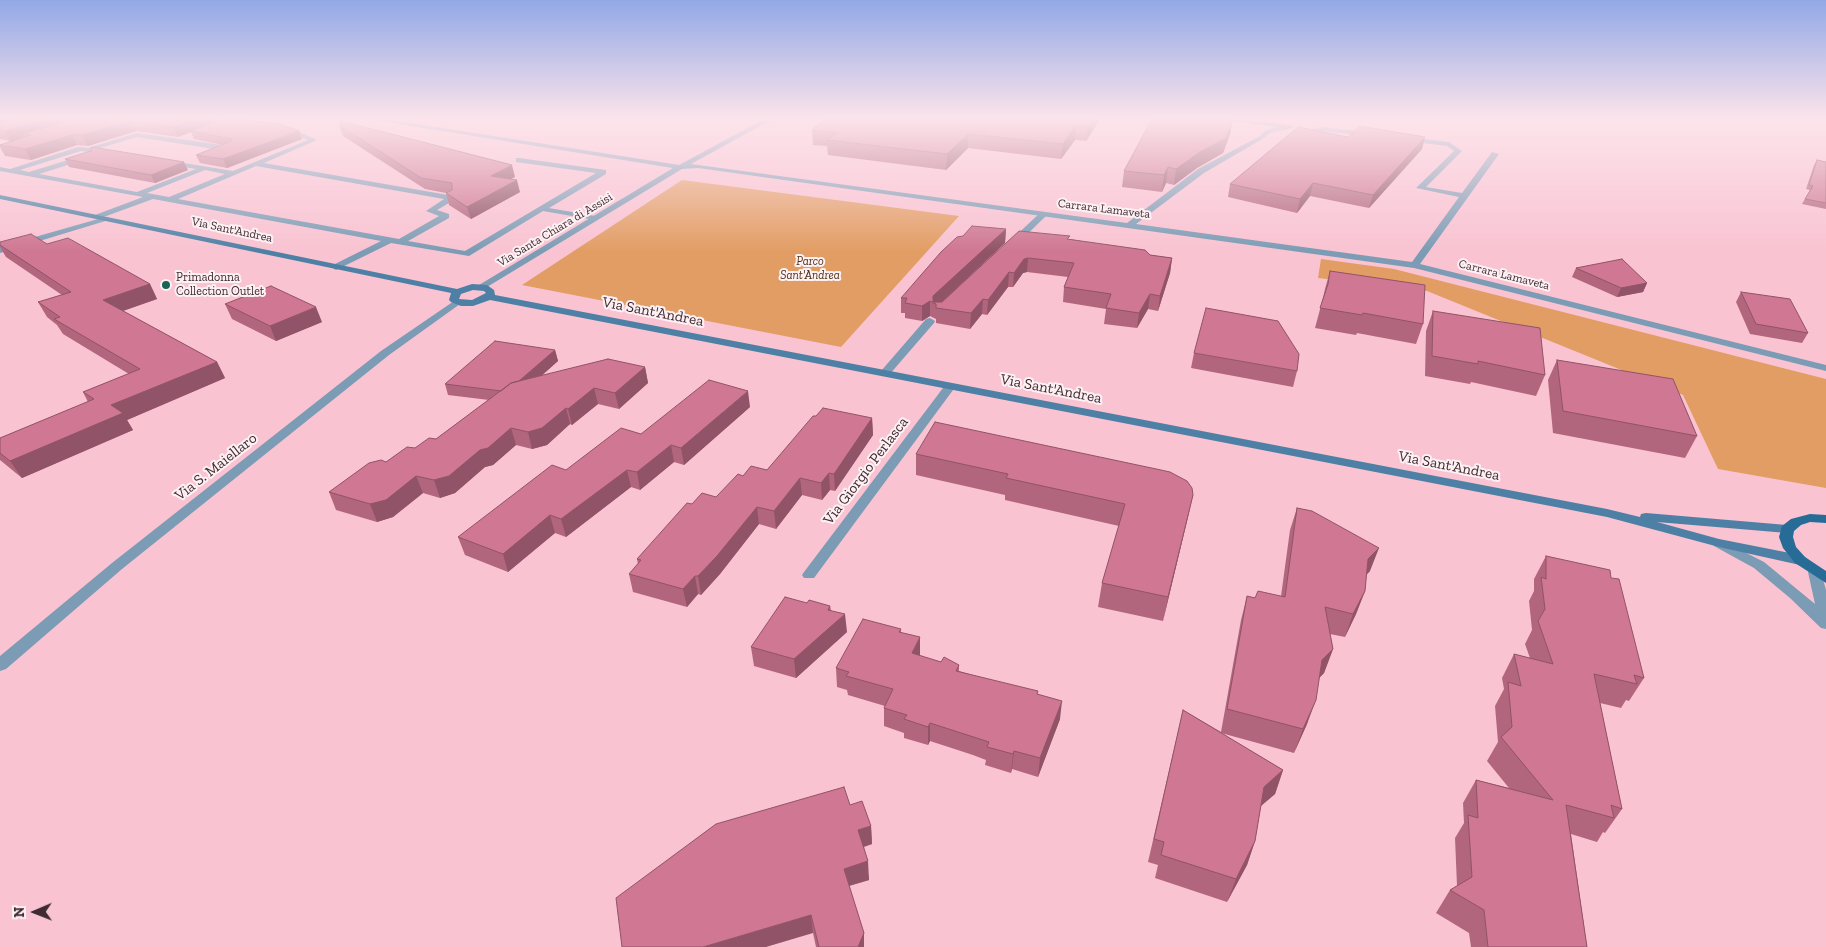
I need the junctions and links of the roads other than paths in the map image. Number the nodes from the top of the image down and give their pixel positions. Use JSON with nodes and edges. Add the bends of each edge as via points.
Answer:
{"nodes":[{"id":1,"x":40,"y":163,"type":"edge"},
{"id":2,"x":64,"y":163,"type":"edge"},
{"id":3,"x":175,"y":163,"type":"edge"},
{"id":4,"x":190,"y":163,"type":"edge"},
{"id":5,"x":541,"y":163,"type":"edge"},
{"id":6,"x":655,"y":163,"type":"edge"},
{"id":7,"x":687,"y":163,"type":"edge"},
{"id":8,"x":1216,"y":163,"type":"edge"},
{"id":9,"x":1445,"y":163,"type":"edge"},
{"id":10,"x":1488,"y":163,"type":"edge"},
{"id":11,"x":255,"y":164,"type":"joint"},
{"id":12,"x":185,"y":165,"type":"junction"},
{"id":13,"x":680,"y":167,"type":"junction"},
{"id":14,"x":205,"y":168,"type":"junction"},
{"id":15,"x":0,"y":169,"type":"edge"},
{"id":16,"x":15,"y":172,"type":"junction"},
{"id":17,"x":234,"y":173,"type":"junction"},
{"id":18,"x":30,"y":174,"type":"junction"},
{"id":19,"x":0,"y":179,"type":"edge"},
{"id":20,"x":138,"y":194,"type":"junction"},
{"id":21,"x":1464,"y":196,"type":"junction"},
{"id":22,"x":0,"y":197,"type":"edge"},
{"id":23,"x":153,"y":197,"type":"junction"},
{"id":24,"x":169,"y":200,"type":"junction"},
{"id":25,"x":544,"y":209,"type":"junction"},
{"id":26,"x":1044,"y":214,"type":"junction"},
{"id":27,"x":98,"y":217,"type":"junction"},
{"id":28,"x":595,"y":218,"type":"junction"},
{"id":29,"x":108,"y":219,"type":"junction"},
{"id":30,"x":1129,"y":225,"type":"junction"},
{"id":31,"x":390,"y":240,"type":"junction"},
{"id":32,"x":400,"y":242,"type":"junction"},
{"id":33,"x":0,"y":250,"type":"edge"},
{"id":34,"x":1005,"y":251,"type":"edge"},
{"id":35,"x":1414,"y":265,"type":"junction"},
{"id":36,"x":336,"y":267,"type":"junction"},
{"id":37,"x":486,"y":292,"type":"junction"},
{"id":38,"x":457,"y":297,"type":"junction"},
{"id":39,"x":930,"y":321,"type":"edge"},
{"id":40,"x":1826,"y":368,"type":"edge"},
{"id":41,"x":885,"y":373,"type":"junction"},
{"id":42,"x":950,"y":386,"type":"junction"},
{"id":43,"x":1607,"y":513,"type":"junction"},
{"id":44,"x":1826,"y":519,"type":"edge"},
{"id":45,"x":1787,"y":529,"type":"junction"},
{"id":46,"x":1719,"y":543,"type":"junction"},
{"id":47,"x":1800,"y":560,"type":"junction"},
{"id":48,"x":809,"y":575,"type":"dead end"},
{"id":49,"x":1821,"y":575,"type":"edge"},
{"id":50,"x":1826,"y":624,"type":"edge"},
{"id":51,"x":0,"y":665,"type":"edge"}],
"edges":[{"from":1,"to":16,"type":"street"},
{"from":2,"to":18,"type":"street"},
{"from":3,"to":12,"type":"street"},
{"from":4,"to":12,"type":"street"},
{"from":5,"to":25,"type":"street","via":[[603,172]]},
{"from":6,"to":13,"type":"street","name":"Carrara Lamaveta"},
{"from":7,"to":13,"type":"street","name":"Via Santa Chiara di Assisi"},
{"from":8,"to":30,"type":"street"},
{"from":9,"to":21,"type":"street","via":[[1420,188]]},
{"from":10,"to":21,"type":"street"},
{"from":11,"to":17,"type":"street"},
{"from":11,"to":32,"type":"street","via":[[451,198],[430,211],[446,216]]},
{"from":12,"to":14,"type":"street"},
{"from":13,"to":26,"type":"street","name":"Carrara Lamaveta","via":[[698,166]]},
{"from":13,"to":28,"type":"street","name":"Via Santa Chiara di Assisi"},
{"from":14,"to":17,"type":"street"},
{"from":14,"to":20,"type":"street"},
{"from":15,"to":16,"type":"street"},
{"from":16,"to":18,"type":"street"},
{"from":16,"to":19,"type":"street"},
{"from":17,"to":24,"type":"street"},
{"from":18,"to":20,"type":"street"},
{"from":20,"to":23,"type":"street"},
{"from":21,"to":35,"type":"street"},
{"from":22,"to":27,"type":"street","name":"Via Sant'Andrea"},
{"from":23,"to":24,"type":"street"},
{"from":23,"to":27,"type":"street"},
{"from":24,"to":31,"type":"street"},
{"from":25,"to":28,"type":"street"},
{"from":25,"to":32,"type":"street","via":[[466,254]]},
{"from":26,"to":30,"type":"street","name":"Carrara Lamaveta"},
{"from":26,"to":34,"type":"street"},
{"from":27,"to":29,"type":"street","name":"Via Sant'Andrea"},
{"from":28,"to":37,"type":"street","name":"Via Santa Chiara di Assisi"},
{"from":29,"to":33,"type":"street"},
{"from":29,"to":36,"type":"street","name":"Via Sant'Andrea"},
{"from":30,"to":35,"type":"street","name":"Carrara Lamaveta"},
{"from":31,"to":32,"type":"street"},
{"from":31,"to":36,"type":"street"},
{"from":35,"to":40,"type":"street","name":"Carrara Lamaveta"},
{"from":36,"to":38,"type":"street","name":"Via Sant'Andrea"},
{"from":37,"to":38,"type":"street","name":"Via Sant'Andrea","via":[[467,288]]},
{"from":37,"to":38,"type":"street","name":"Via Sant'Andrea","via":[[473,303]]},
{"from":37,"to":41,"type":"street","name":"Via Sant'Andrea"},
{"from":38,"to":51,"type":"street","name":"Via S. Maiellaro","via":[[125,560]]},
{"from":39,"to":41,"type":"street"},
{"from":41,"to":42,"type":"street","name":"Via Sant'Andrea"},
{"from":42,"to":43,"type":"street","name":"Via Sant'Andrea"},
{"from":42,"to":48,"type":"street","name":"Via Giorgio Perlasca"},
{"from":43,"to":45,"type":"street","name":"Via Sant'Andrea"},
{"from":43,"to":46,"type":"street","name":"Via Sant'Andrea"},
{"from":44,"to":45,"type":"main road","name":"Via Sant'Andrea","via":[[1810,518]]},
{"from":45,"to":47,"type":"main road","name":"Via Sant'Andrea","via":[[1790,548]]},
{"from":46,"to":47,"type":"street","name":"Via Sant'Andrea"},
{"from":46,"to":50,"type":"street","via":[[1759,565]]},
{"from":47,"to":49,"type":"main road","name":"Via Sant'Andrea"},
{"from":49,"to":50,"type":"street"}]}
